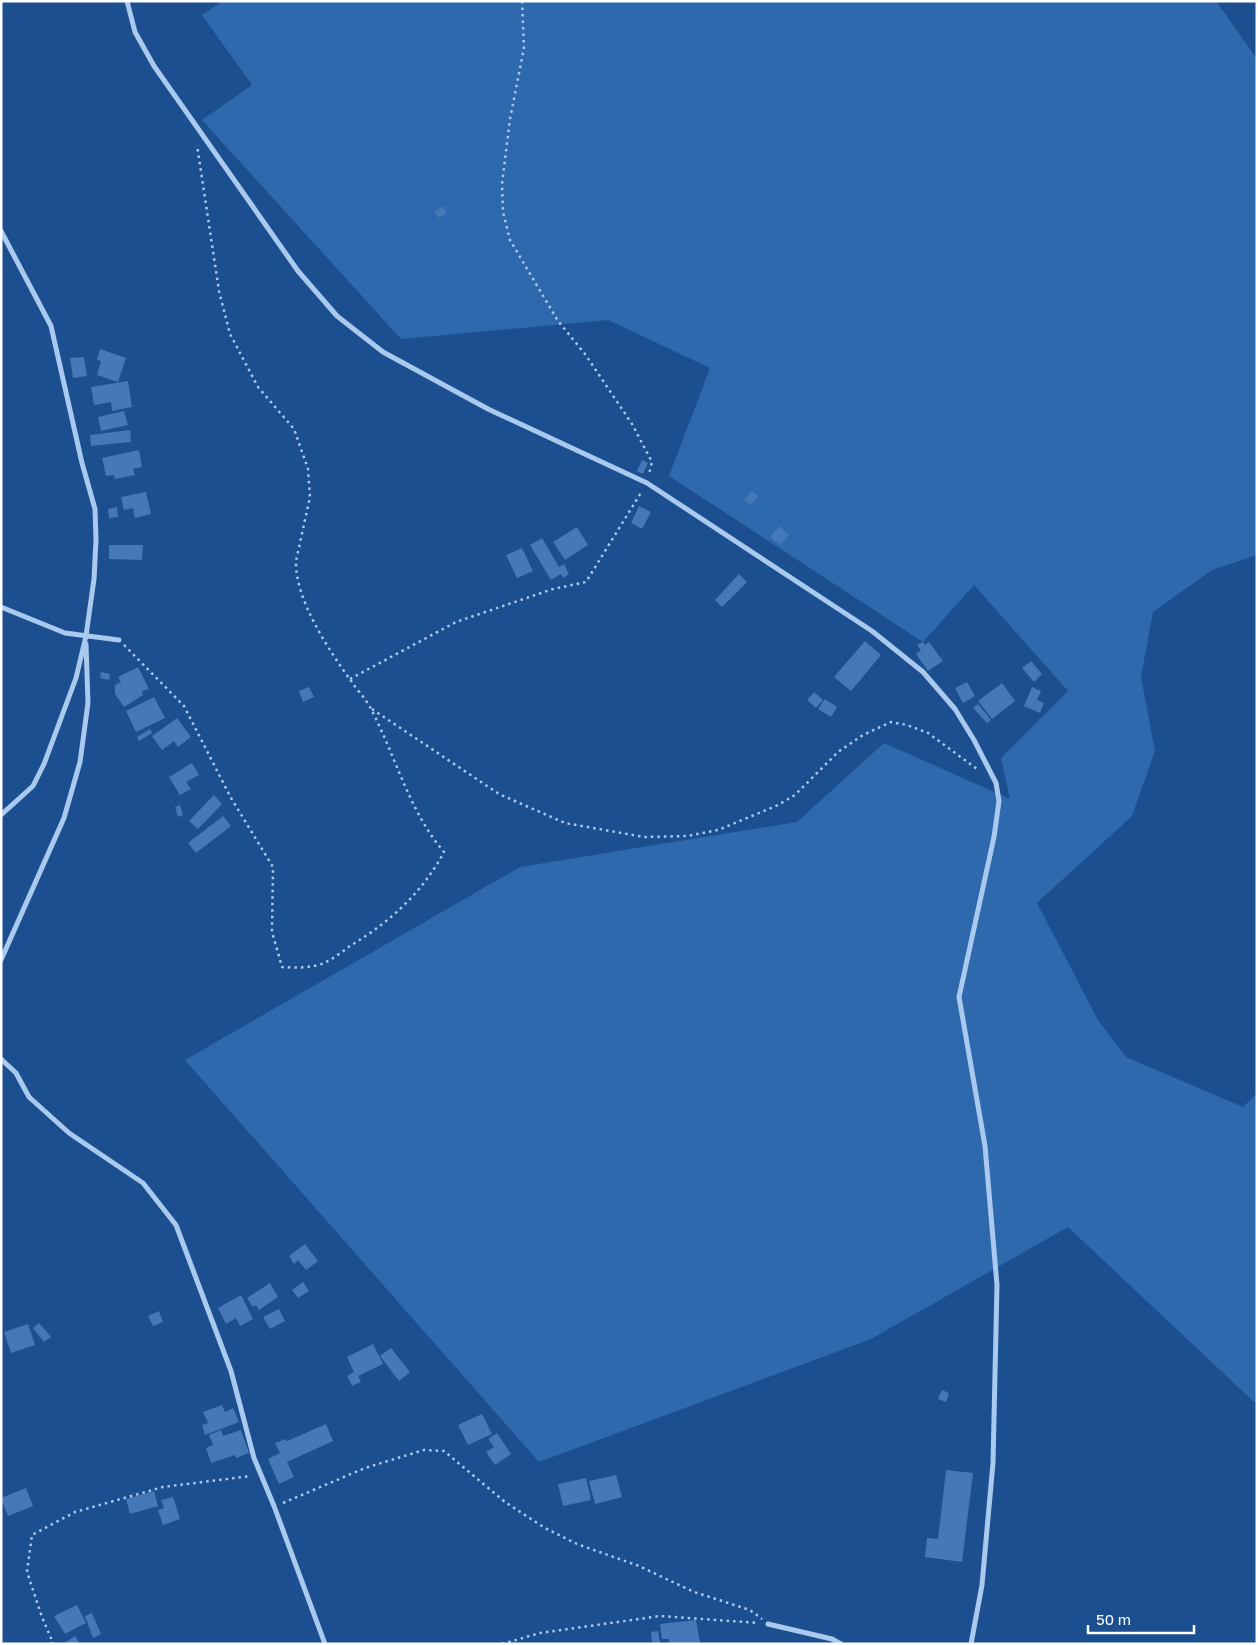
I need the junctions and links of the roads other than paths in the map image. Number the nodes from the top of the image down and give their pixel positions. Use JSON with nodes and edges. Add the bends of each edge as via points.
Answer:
{"nodes":[{"id":1,"x":128,"y":1,"type":"edge"},
{"id":2,"x":1,"y":230,"type":"edge"},
{"id":3,"x":1,"y":607,"type":"edge"},
{"id":4,"x":86,"y":636,"type":"junction"},
{"id":5,"x":119,"y":640,"type":"road end"},
{"id":6,"x":1,"y":815,"type":"edge"},
{"id":7,"x":1,"y":960,"type":"edge"},
{"id":8,"x":1,"y":1059,"type":"edge"},
{"id":9,"x":768,"y":1624,"type":"road end"},
{"id":10,"x":325,"y":1644,"type":"edge"},
{"id":11,"x":841,"y":1644,"type":"edge"},
{"id":12,"x":972,"y":1644,"type":"edge"}],
"edges":[{"from":1,"to":12,"type":"street","via":[[135,32],[154,66],[298,272],[337,316],[383,352],[488,409],[647,483],[872,630],[923,672],[955,709],[974,740],[996,783],[998,801],[994,837],[959,997],[985,1146],[997,1285],[993,1463],[982,1585]]},
{"from":2,"to":4,"type":"street","via":[[50,326],[95,509],[94,579]]},
{"from":3,"to":4,"type":"street","via":[[65,633]]},
{"from":4,"to":5,"type":"street"},
{"from":4,"to":6,"type":"street","via":[[76,678],[44,764],[33,786]]},
{"from":4,"to":7,"type":"street","via":[[88,703],[80,762],[64,818]]},
{"from":8,"to":10,"type":"street","via":[[16,1073],[29,1097],[69,1133],[143,1183],[176,1225],[231,1371],[254,1458]]},
{"from":9,"to":11,"type":"street"}]}
